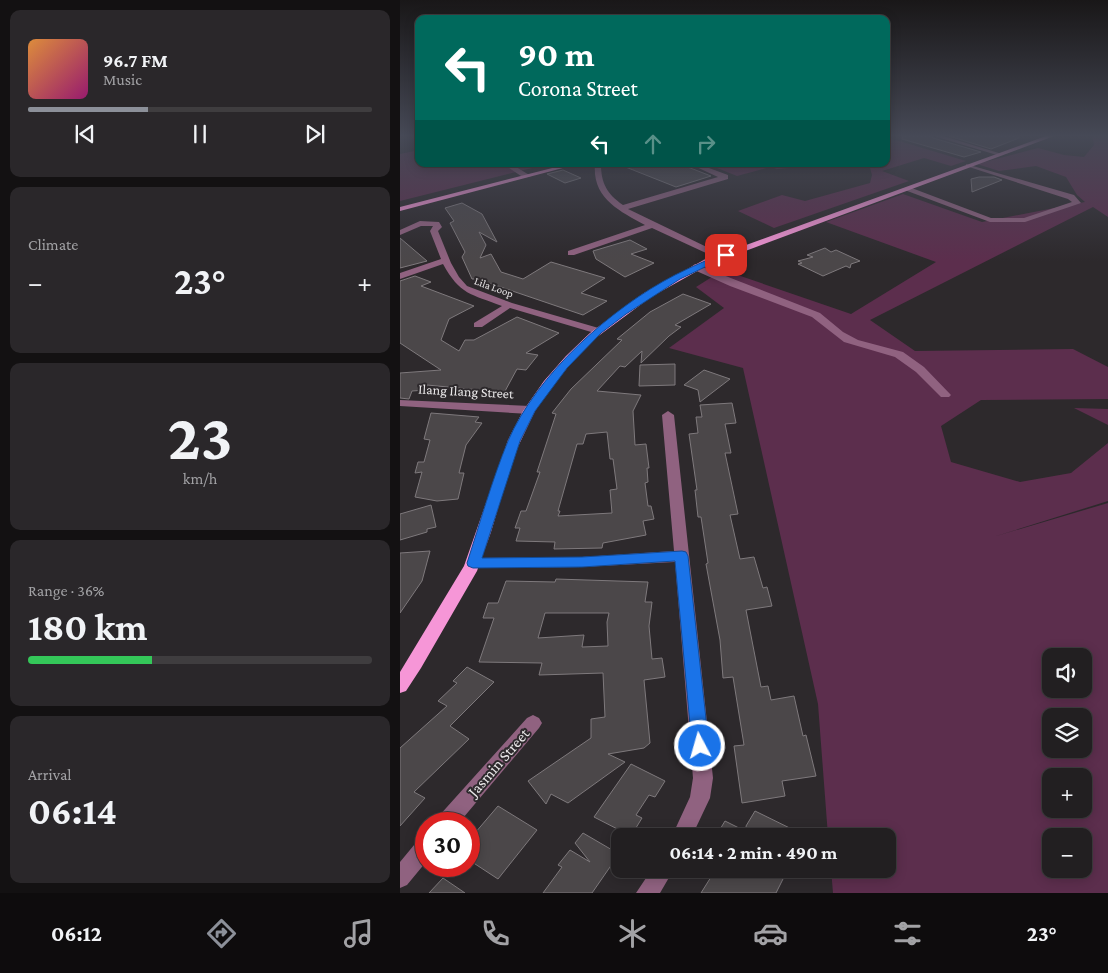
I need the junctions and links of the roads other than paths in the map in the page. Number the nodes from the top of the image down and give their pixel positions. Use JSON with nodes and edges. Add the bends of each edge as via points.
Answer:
{"nodes":[{"id":1,"x":521,"y":178,"type":"edge"},
{"id":2,"x":598,"y":178,"type":"edge"},
{"id":3,"x":722,"y":178,"type":"edge"},
{"id":4,"x":935,"y":178,"type":"edge"},
{"id":5,"x":1013,"y":178,"type":"edge"},
{"id":6,"x":906,"y":189,"type":"junction"},
{"id":7,"x":622,"y":208,"type":"junction"},
{"id":8,"x":400,"y":209,"type":"edge"},
{"id":9,"x":651,"y":226,"type":"junction"},
{"id":10,"x":400,"y":233,"type":"edge"},
{"id":11,"x":571,"y":254,"type":"dead end"},
{"id":12,"x":445,"y":261,"type":"junction"},
{"id":13,"x":700,"y":265,"type":"junction"},
{"id":14,"x":400,"y":276,"type":"edge"},
{"id":15,"x":509,"y":305,"type":"junction"},
{"id":16,"x":478,"y":325,"type":"dead end"},
{"id":17,"x":598,"y":331,"type":"junction"},
{"id":18,"x":945,"y":395,"type":"dead end"},
{"id":19,"x":400,"y":403,"type":"edge"},
{"id":20,"x":530,"y":410,"type":"junction"},
{"id":21,"x":668,"y":415,"type":"dead end"},
{"id":22,"x":682,"y":556,"type":"junction"},
{"id":23,"x":473,"y":563,"type":"junction"},
{"id":24,"x":400,"y":686,"type":"edge"},
{"id":25,"x":533,"y":723,"type":"dead end"},
{"id":26,"x":455,"y":812,"type":"edge"},
{"id":27,"x":686,"y":828,"type":"edge"},
{"id":28,"x":415,"y":860,"type":"edge"},
{"id":29,"x":400,"y":878,"type":"edge"},
{"id":30,"x":658,"y":878,"type":"edge"},
{"id":31,"x":647,"y":893,"type":"edge"}],
"edges":[{"from":1,"to":8,"type":"main road"},
{"from":2,"to":7,"type":"street","via":[[603,192]]},
{"from":3,"to":7,"type":"street"},
{"from":4,"to":6,"type":"main road"},
{"from":5,"to":6,"type":"street","via":[[1071,197],[1077,203],[1025,220],[990,220]]},
{"from":6,"to":13,"type":"main road"},
{"from":7,"to":9,"type":"street"},
{"from":9,"to":11,"type":"street"},
{"from":9,"to":13,"type":"street","via":[[710,252],[712,258]]},
{"from":10,"to":12,"type":"street","name":"Lila Loop","via":[[417,224],[436,224],[438,227],[434,231]]},
{"from":12,"to":14,"type":"street"},
{"from":12,"to":15,"type":"street","name":"Lila Loop","via":[[464,288]]},
{"from":13,"to":17,"type":"main road","via":[[670,281]]},
{"from":13,"to":18,"type":"street","via":[[733,284],[816,315],[843,338],[909,359]]},
{"from":15,"to":16,"type":"street"},
{"from":15,"to":17,"type":"street","name":"Lila Loop"},
{"from":17,"to":20,"type":"main road","via":[[564,366]]},
{"from":19,"to":20,"type":"street","name":"Ilang Ilang Street"},
{"from":20,"to":23,"type":"main road","via":[[514,441]]},
{"from":21,"to":22,"type":"street"},
{"from":22,"to":23,"type":"street","via":[[582,562]]},
{"from":22,"to":27,"type":"street","via":[[703,778],[700,798]]},
{"from":23,"to":24,"type":"main road","via":[[435,634]]},
{"from":25,"to":26,"type":"street","name":"Jasmin Street"},
{"from":28,"to":29,"type":"street"},
{"from":30,"to":31,"type":"street"}]}
